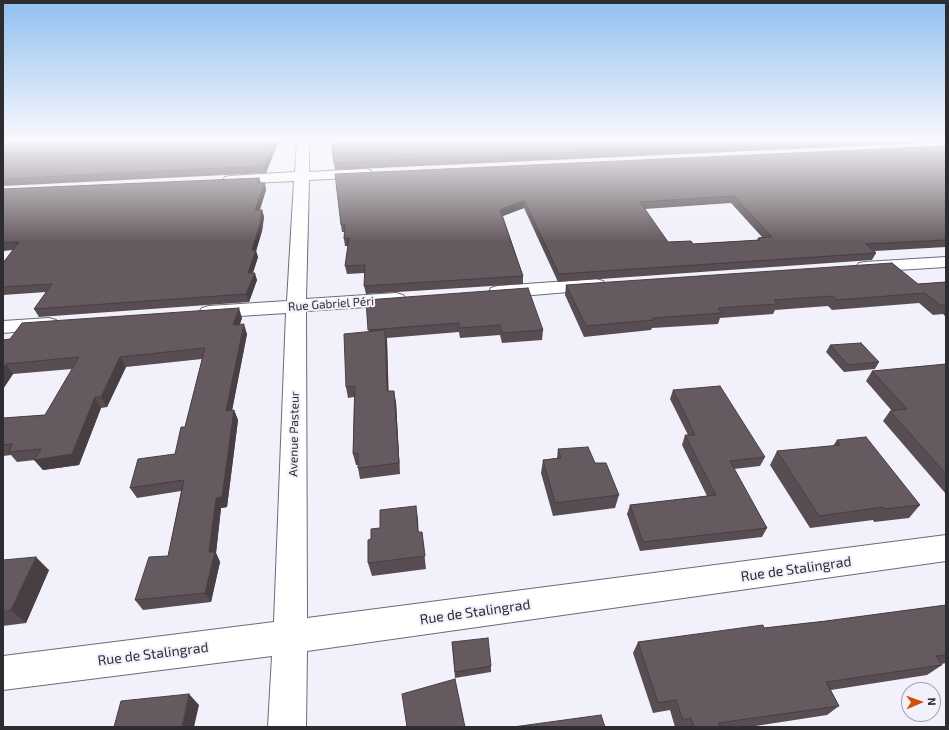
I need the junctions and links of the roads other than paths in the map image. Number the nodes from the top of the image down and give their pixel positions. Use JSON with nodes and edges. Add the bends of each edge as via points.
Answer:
{"nodes":[{"id":1,"x":354,"y":174,"type":"edge"},
{"id":2,"x":302,"y":176,"type":"junction"},
{"id":3,"x":216,"y":180,"type":"edge"},
{"id":4,"x":946,"y":262,"type":"edge"},
{"id":5,"x":845,"y":268,"type":"edge"},
{"id":6,"x":615,"y":284,"type":"edge"},
{"id":7,"x":480,"y":293,"type":"edge"},
{"id":8,"x":416,"y":298,"type":"edge"},
{"id":9,"x":297,"y":306,"type":"junction"},
{"id":10,"x":194,"y":313,"type":"edge"},
{"id":11,"x":66,"y":322,"type":"edge"},
{"id":12,"x":3,"y":327,"type":"edge"},
{"id":13,"x":946,"y":548,"type":"edge"},
{"id":14,"x":290,"y":637,"type":"junction"},
{"id":15,"x":3,"y":673,"type":"edge"},
{"id":16,"x":287,"y":727,"type":"edge"}],
"edges":[{"from":1,"to":2,"type":"street"},
{"from":2,"to":3,"type":"street"},
{"from":2,"to":9,"type":"street","name":"Avenue Pasteur"},
{"from":4,"to":5,"type":"street"},
{"from":6,"to":7,"type":"street"},
{"from":8,"to":9,"type":"street","name":"Rue Gabriel Péri"},
{"from":9,"to":10,"type":"street","name":"Rue Gabriel Péri"},
{"from":9,"to":14,"type":"street","name":"Avenue Pasteur"},
{"from":11,"to":12,"type":"street"},
{"from":13,"to":14,"type":"street","name":"Rue de Stalingrad"},
{"from":14,"to":15,"type":"street","name":"Rue de Stalingrad"},
{"from":14,"to":16,"type":"street","name":"Avenue Pasteur"}]}
